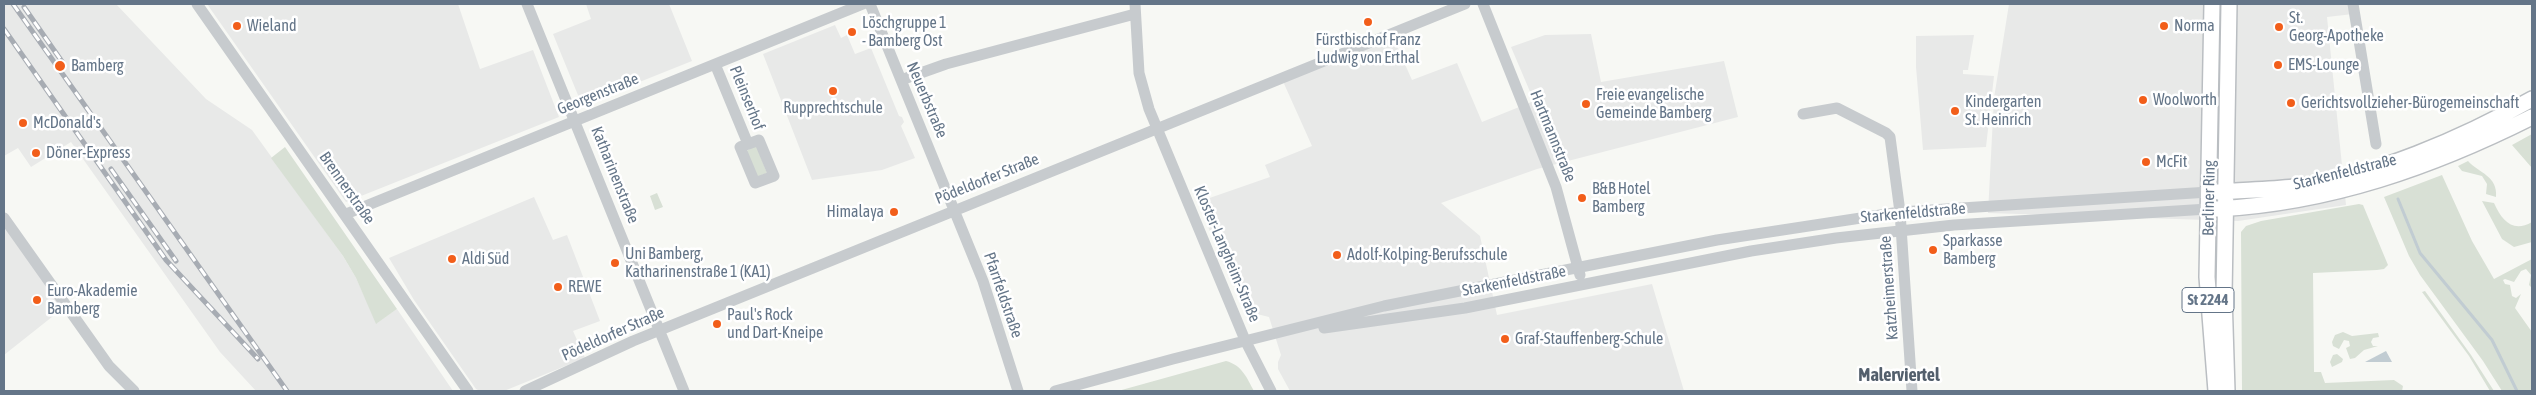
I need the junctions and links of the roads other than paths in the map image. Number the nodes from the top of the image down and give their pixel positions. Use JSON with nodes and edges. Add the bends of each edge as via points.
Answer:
{"nodes":[{"id":1,"x":197,"y":4,"type":"edge"},
{"id":2,"x":527,"y":4,"type":"edge"},
{"id":3,"x":863,"y":4,"type":"edge"},
{"id":4,"x":870,"y":4,"type":"edge"},
{"id":5,"x":1465,"y":4,"type":"edge"},
{"id":6,"x":1483,"y":4,"type":"edge"},
{"id":7,"x":2212,"y":4,"type":"edge"},
{"id":8,"x":2229,"y":4,"type":"edge"},
{"id":9,"x":2353,"y":4,"type":"edge"},
{"id":10,"x":1135,"y":9,"type":"edge"},
{"id":11,"x":715,"y":64,"type":"junction"},
{"id":12,"x":901,"y":80,"type":"junction"},
{"id":13,"x":2532,"y":99,"type":"edge"},
{"id":14,"x":1803,"y":114,"type":"dead end"},
{"id":15,"x":2532,"y":117,"type":"edge"},
{"id":16,"x":575,"y":120,"type":"junction"},
{"id":17,"x":1157,"y":127,"type":"junction"},
{"id":18,"x":748,"y":144,"type":"dead end"},
{"id":19,"x":2376,"y":144,"type":"dead end"},
{"id":20,"x":2227,"y":191,"type":"junction"},
{"id":21,"x":2209,"y":192,"type":"junction"},
{"id":22,"x":2226,"y":208,"type":"junction"},
{"id":23,"x":955,"y":210,"type":"junction"},
{"id":24,"x":2208,"y":210,"type":"junction"},
{"id":25,"x":1900,"y":212,"type":"junction"},
{"id":26,"x":346,"y":214,"type":"junction"},
{"id":27,"x":4,"y":218,"type":"edge"},
{"id":28,"x":1901,"y":230,"type":"junction"},
{"id":29,"x":1578,"y":268,"type":"junction"},
{"id":30,"x":1582,"y":284,"type":"junction"},
{"id":31,"x":1287,"y":330,"type":"junction"},
{"id":32,"x":660,"y":331,"type":"junction"},
{"id":33,"x":1245,"y":340,"type":"junction"},
{"id":34,"x":134,"y":391,"type":"edge"},
{"id":35,"x":468,"y":391,"type":"edge"},
{"id":36,"x":525,"y":391,"type":"edge"},
{"id":37,"x":684,"y":391,"type":"edge"},
{"id":38,"x":1018,"y":391,"type":"edge"},
{"id":39,"x":1055,"y":391,"type":"edge"},
{"id":40,"x":1271,"y":391,"type":"edge"},
{"id":41,"x":1912,"y":391,"type":"edge"},
{"id":42,"x":2216,"y":391,"type":"edge"},
{"id":43,"x":2227,"y":391,"type":"edge"}],
"edges":[{"from":1,"to":26,"type":"street","name":"Brennerstraße"},
{"from":2,"to":16,"type":"street","name":"Katharinenstraße"},
{"from":3,"to":11,"type":"street","name":"Georgenstraße"},
{"from":4,"to":12,"type":"street","name":"Neuerbstraße"},
{"from":5,"to":17,"type":"street","name":"Pödeldorfer Straße"},
{"from":6,"to":29,"type":"street","name":"Hartmannstraße","via":[[1556,187]]},
{"from":7,"to":21,"type":"main road","name":"Berliner Ring","number":"St 2244"},
{"from":8,"to":20,"type":"main road","name":"Berliner Ring","number":"St 2244"},
{"from":9,"to":19,"type":"street"},
{"from":10,"to":12,"type":"street"},
{"from":10,"to":17,"type":"street","name":"Kloster-Langheim-Straße","via":[[1141,80]]},
{"from":11,"to":16,"type":"street","name":"Georgenstraße"},
{"from":11,"to":18,"type":"street","name":"Pleinserhof"},
{"from":12,"to":23,"type":"street","name":"Neuerbstraße"},
{"from":13,"to":20,"type":"main road","name":"Starkenfeldstraße","via":[[2455,136],[2365,170],[2295,186]]},
{"from":14,"to":25,"type":"street","name":"Katzheimerstraße","via":[[1837,108],[1890,137]]},
{"from":15,"to":22,"type":"main road","name":"Starkenfeldstraße","via":[[2448,157],[2374,182],[2311,198]]},
{"from":16,"to":26,"type":"street","name":"Georgenstraße"},
{"from":16,"to":32,"type":"street","name":"Katharinenstraße"},
{"from":17,"to":23,"type":"street","name":"Pödeldorfer Straße"},
{"from":17,"to":33,"type":"street","name":"Kloster-Langheim-Straße"},
{"from":20,"to":21,"type":"main road","name":"Starkenfeldstraße"},
{"from":20,"to":22,"type":"main road","name":"Berliner Ring","number":"St 2244"},
{"from":21,"to":24,"type":"main road","name":"Berliner Ring","number":"St 2244"},
{"from":21,"to":25,"type":"street","name":"Starkenfeldstraße"},
{"from":22,"to":24,"type":"main road","name":"Starkenfeldstraße"},
{"from":22,"to":43,"type":"main road","name":"Berliner Ring","number":"St 2244"},
{"from":23,"to":32,"type":"street","name":"Pödeldorfer Straße"},
{"from":23,"to":38,"type":"street","name":"Pfarrfeldstraße","via":[[983,281]]},
{"from":24,"to":28,"type":"street","name":"Starkenfeldstraße"},
{"from":24,"to":42,"type":"main road","name":"Berliner Ring","number":"St 2244","via":[[2207,277]]},
{"from":25,"to":28,"type":"street","name":"Katzheimerstraße"},
{"from":25,"to":29,"type":"street","name":"Starkenfeldstraße","via":[[1725,238]]},
{"from":26,"to":35,"type":"street","name":"Brennerstraße"},
{"from":27,"to":34,"type":"street","via":[[109,366]]},
{"from":28,"to":30,"type":"street","name":"Starkenfeldstraße","via":[[1820,240]]},
{"from":28,"to":41,"type":"street","name":"Katzheimerstraße"},
{"from":29,"to":30,"type":"street","name":"Hartmannstraße"},
{"from":29,"to":31,"type":"street","name":"Starkenfeldstraße","via":[[1384,306]]},
{"from":30,"to":31,"type":"street","name":"Starkenfeldstraße","via":[[1465,308],[1319,329]]},
{"from":31,"to":33,"type":"street","name":"Starkenfeldstraße"},
{"from":32,"to":36,"type":"street","name":"Pödeldorfer Straße"},
{"from":32,"to":37,"type":"street","name":"Katharinenstraße"},
{"from":33,"to":39,"type":"street","name":"Starkenfeldstraße"},
{"from":33,"to":40,"type":"street","name":"Kloster-Langheim-Straße"}]}
